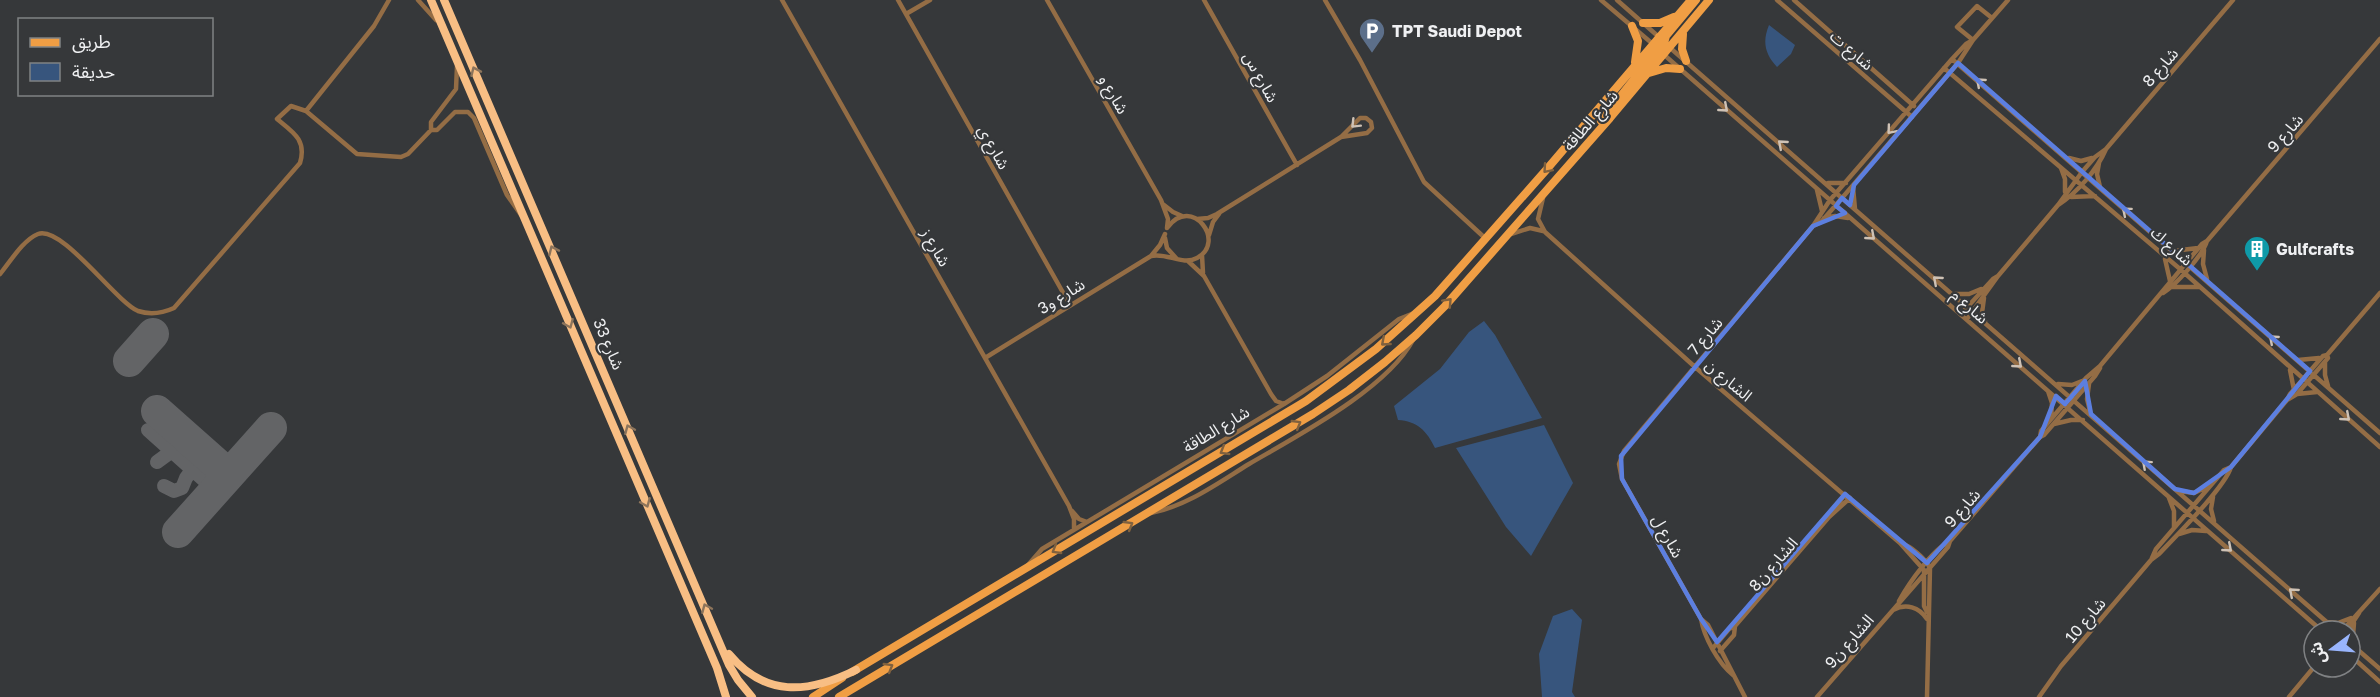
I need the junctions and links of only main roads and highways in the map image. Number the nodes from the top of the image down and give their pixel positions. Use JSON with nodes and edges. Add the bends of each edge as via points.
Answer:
{"nodes":[{"id":1,"x":431,"y":0,"type":"edge"},
{"id":2,"x":444,"y":0,"type":"edge"},
{"id":3,"x":1690,"y":0,"type":"edge"},
{"id":4,"x":1696,"y":0,"type":"edge"},
{"id":5,"x":1709,"y":0,"type":"edge"},
{"id":6,"x":1676,"y":17,"type":"junction"},
{"id":7,"x":1643,"y":23,"type":"road end"},
{"id":8,"x":1632,"y":26,"type":"road end"},
{"id":9,"x":1684,"y":30,"type":"junction"},
{"id":10,"x":1664,"y":42,"type":"junction"},
{"id":11,"x":1658,"y":49,"type":"junction"},
{"id":12,"x":1686,"y":61,"type":"road end"},
{"id":13,"x":1632,"y":69,"type":"junction"},
{"id":14,"x":1680,"y":69,"type":"road end"},
{"id":15,"x":1645,"y":76,"type":"junction"},
{"id":16,"x":1589,"y":140,"type":"junction"},
{"id":17,"x":716,"y":632,"type":"junction"},
{"id":18,"x":856,"y":669,"type":"junction"},
{"id":19,"x":726,"y":697,"type":"edge"},
{"id":20,"x":752,"y":697,"type":"edge"},
{"id":21,"x":813,"y":697,"type":"edge"},
{"id":22,"x":839,"y":697,"type":"edge"}],
"edges":[{"from":1,"to":19,"type":"highway","name":"شارع 33","one_way":true,"via":[[717,668]]},
{"from":17,"to":2,"type":"highway","name":"شارع 33","one_way":true},
{"from":3,"to":6,"type":"main road","name":"شارع الطاقة"},
{"from":4,"to":10,"type":"main road"},
{"from":5,"to":9,"type":"main road","name":"شارع الطاقة"},
{"from":6,"to":7,"type":"main road","via":[[1660,23]]},
{"from":6,"to":10,"type":"main road","name":"شارع الطاقة"},
{"from":8,"to":13,"type":"main road","via":[[1639,48]]},
{"from":9,"to":10,"type":"main road","name":"شارع الطاقة"},
{"from":9,"to":12,"type":"main road","via":[[1682,49]]},
{"from":10,"to":11,"type":"main road","name":"شارع الطاقة"},
{"from":10,"to":11,"type":"main road"},
{"from":11,"to":13,"type":"main road","name":"شارع الطاقة"},
{"from":11,"to":15,"type":"main road","name":"شارع الطاقة"},
{"from":11,"to":16,"type":"main road"},
{"from":13,"to":18,"type":"main road","name":"شارع الطاقة","one_way":true,"via":[[1486,239],[1376,349],[1306,401]]},
{"from":14,"to":15,"type":"main road","via":[[1666,68]]},
{"from":15,"to":16,"type":"main road","name":"شارع الطاقة"},
{"from":22,"to":16,"type":"main road","name":"شارع الطاقة","one_way":true,"via":[[1350,390],[1416,335]]},
{"from":17,"to":18,"type":"highway","via":[[745,675],[776,692],[807,692]]},
{"from":17,"to":20,"type":"highway","name":"شارع 33","via":[[733,672]]},
{"from":18,"to":21,"type":"main road","name":"شارع الطاقة"}]}
